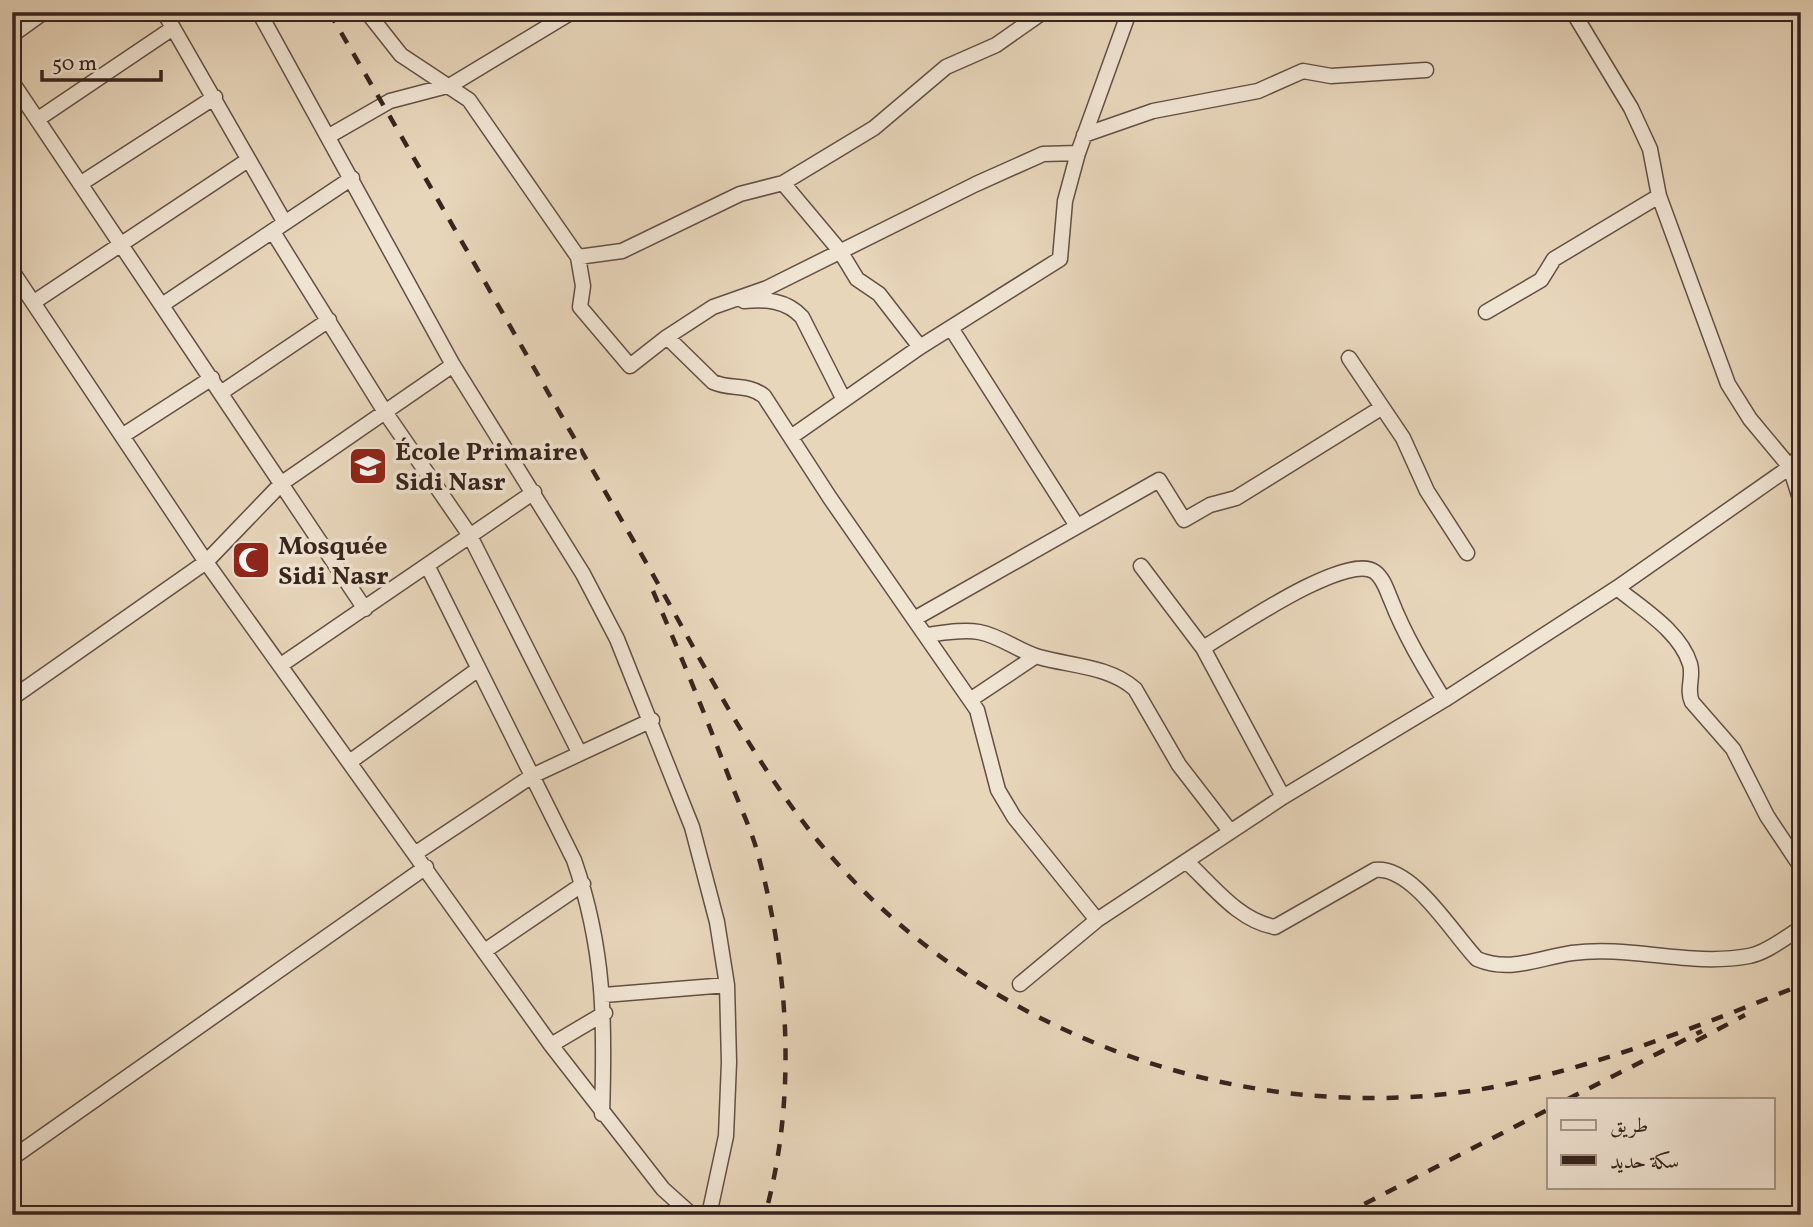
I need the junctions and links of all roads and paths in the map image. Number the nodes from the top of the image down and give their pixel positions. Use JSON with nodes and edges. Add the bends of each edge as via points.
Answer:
{"nodes":[{"id":1,"x":44,"y":12,"type":"edge"},
{"id":2,"x":164,"y":12,"type":"edge"},
{"id":3,"x":259,"y":12,"type":"edge"},
{"id":4,"x":367,"y":12,"type":"edge"},
{"id":5,"x":572,"y":12,"type":"edge"},
{"id":6,"x":1043,"y":12,"type":"edge"},
{"id":7,"x":1129,"y":12,"type":"edge"},
{"id":8,"x":1573,"y":12,"type":"edge"},
{"id":9,"x":173,"y":29,"type":"junction"},
{"id":10,"x":12,"y":35,"type":"edge"},
{"id":11,"x":1426,"y":69,"type":"dead end"},
{"id":12,"x":12,"y":82,"type":"edge"},
{"id":13,"x":451,"y":85,"type":"junction"},
{"id":14,"x":215,"y":97,"type":"junction"},
{"id":15,"x":38,"y":119,"type":"junction"},
{"id":16,"x":1084,"y":135,"type":"junction"},
{"id":17,"x":329,"y":136,"type":"junction"},
{"id":18,"x":1078,"y":153,"type":"junction"},
{"id":19,"x":248,"y":160,"type":"junction"},
{"id":20,"x":352,"y":178,"type":"junction"},
{"id":21,"x":782,"y":183,"type":"junction"},
{"id":22,"x":80,"y":184,"type":"junction"},
{"id":23,"x":1659,"y":196,"type":"junction"},
{"id":24,"x":285,"y":223,"type":"junction"},
{"id":25,"x":273,"y":232,"type":"junction"},
{"id":26,"x":119,"y":243,"type":"junction"},
{"id":27,"x":840,"y":251,"type":"junction"},
{"id":28,"x":578,"y":257,"type":"junction"},
{"id":29,"x":12,"y":271,"type":"edge"},
{"id":30,"x":34,"y":302,"type":"junction"},
{"id":31,"x":730,"y":303,"type":"junction"},
{"id":32,"x":162,"y":305,"type":"junction"},
{"id":33,"x":1486,"y":312,"type":"dead end"},
{"id":34,"x":329,"y":320,"type":"junction"},
{"id":35,"x":951,"y":328,"type":"junction"},
{"id":36,"x":667,"y":337,"type":"junction"},
{"id":37,"x":920,"y":347,"type":"junction"},
{"id":38,"x":1349,"y":358,"type":"dead end"},
{"id":39,"x":453,"y":365,"type":"junction"},
{"id":40,"x":212,"y":378,"type":"junction"},
{"id":41,"x":222,"y":392,"type":"junction"},
{"id":42,"x":844,"y":400,"type":"junction"},
{"id":43,"x":1381,"y":408,"type":"junction"},
{"id":44,"x":386,"y":412,"type":"junction"},
{"id":45,"x":122,"y":436,"type":"junction"},
{"id":46,"x":791,"y":437,"type":"junction"},
{"id":47,"x":1801,"y":454,"type":"edge"},
{"id":48,"x":1790,"y":467,"type":"junction"},
{"id":49,"x":282,"y":483,"type":"junction"},
{"id":50,"x":534,"y":492,"type":"junction"},
{"id":51,"x":1801,"y":502,"type":"edge"},
{"id":52,"x":1077,"y":526,"type":"junction"},
{"id":53,"x":469,"y":534,"type":"junction"},
{"id":54,"x":1467,"y":553,"type":"dead end"},
{"id":55,"x":206,"y":562,"type":"junction"},
{"id":56,"x":427,"y":565,"type":"junction"},
{"id":57,"x":1141,"y":566,"type":"dead end"},
{"id":58,"x":1617,"y":588,"type":"junction"},
{"id":59,"x":365,"y":608,"type":"junction"},
{"id":60,"x":914,"y":619,"type":"junction"},
{"id":61,"x":926,"y":635,"type":"junction"},
{"id":62,"x":1203,"y":648,"type":"junction"},
{"id":63,"x":1036,"y":656,"type":"junction"},
{"id":64,"x":281,"y":664,"type":"junction"},
{"id":65,"x":477,"y":670,"type":"junction"},
{"id":66,"x":12,"y":698,"type":"edge"},
{"id":67,"x":1444,"y":699,"type":"junction"},
{"id":68,"x":970,"y":700,"type":"junction"},
{"id":69,"x":652,"y":720,"type":"junction"},
{"id":70,"x":579,"y":752,"type":"junction"},
{"id":71,"x":351,"y":761,"type":"junction"},
{"id":72,"x":532,"y":776,"type":"junction"},
{"id":73,"x":1283,"y":797,"type":"junction"},
{"id":74,"x":1230,"y":831,"type":"junction"},
{"id":75,"x":416,"y":853,"type":"junction"},
{"id":76,"x":1186,"y":862,"type":"junction"},
{"id":77,"x":426,"y":867,"type":"junction"},
{"id":78,"x":1801,"y":867,"type":"edge"},
{"id":79,"x":583,"y":884,"type":"junction"},
{"id":80,"x":1097,"y":919,"type":"junction"},
{"id":81,"x":1801,"y":928,"type":"edge"},
{"id":82,"x":485,"y":950,"type":"junction"},
{"id":83,"x":1020,"y":984,"type":"dead end"},
{"id":84,"x":727,"y":985,"type":"junction"},
{"id":85,"x":604,"y":995,"type":"junction"},
{"id":86,"x":605,"y":1013,"type":"junction"},
{"id":87,"x":551,"y":1045,"type":"junction"},
{"id":88,"x":602,"y":1114,"type":"junction"},
{"id":89,"x":12,"y":1158,"type":"edge"},
{"id":90,"x":692,"y":1215,"type":"edge"},
{"id":91,"x":709,"y":1215,"type":"edge"}],
"edges":[{"from":1,"to":10,"type":"street"},
{"from":2,"to":9,"type":"street"},
{"from":3,"to":17,"type":"street"},
{"from":4,"to":13,"type":"street","via":[[401,55]]},
{"from":5,"to":13,"type":"street"},
{"from":6,"to":21,"type":"street","via":[[996,45],[946,67],[874,128]]},
{"from":7,"to":16,"type":"street"},
{"from":8,"to":23,"type":"street","via":[[1631,108],[1650,149]]},
{"from":9,"to":14,"type":"street"},
{"from":9,"to":15,"type":"street"},
{"from":11,"to":16,"type":"street","via":[[1331,76],[1303,71],[1258,91],[1164,109]]},
{"from":12,"to":15,"type":"street"},
{"from":13,"to":17,"type":"street","via":[[390,101]]},
{"from":13,"to":28,"type":"street","via":[[469,100]]},
{"from":14,"to":19,"type":"street"},
{"from":14,"to":22,"type":"street"},
{"from":15,"to":22,"type":"street"},
{"from":16,"to":18,"type":"street"},
{"from":17,"to":20,"type":"street"},
{"from":18,"to":27,"type":"street","via":[[1043,154]]},
{"from":18,"to":35,"type":"street","via":[[1065,201],[1060,259]]},
{"from":19,"to":24,"type":"street"},
{"from":19,"to":26,"type":"street"},
{"from":20,"to":24,"type":"street"},
{"from":20,"to":39,"type":"street"},
{"from":21,"to":27,"type":"street"},
{"from":21,"to":28,"type":"street","via":[[740,194],[622,251]]},
{"from":22,"to":26,"type":"street"},
{"from":23,"to":33,"type":"street","via":[[1554,259],[1541,280]]},
{"from":23,"to":48,"type":"street","via":[[1728,384]]},
{"from":24,"to":25,"type":"street"},
{"from":25,"to":32,"type":"street"},
{"from":25,"to":34,"type":"street"},
{"from":26,"to":30,"type":"street"},
{"from":26,"to":32,"type":"street"},
{"from":27,"to":31,"type":"street"},
{"from":27,"to":37,"type":"street","via":[[857,279],[879,294]]},
{"from":28,"to":36,"type":"street","via":[[583,286],[580,307],[630,366]]},
{"from":29,"to":30,"type":"street"},
{"from":30,"to":45,"type":"street"},
{"from":31,"to":36,"type":"street","via":[[713,307]]},
{"from":31,"to":42,"type":"street","via":[[775,302],[795,310]]},
{"from":32,"to":40,"type":"street"},
{"from":34,"to":41,"type":"street"},
{"from":34,"to":44,"type":"street"},
{"from":35,"to":37,"type":"street"},
{"from":35,"to":52,"type":"street"},
{"from":36,"to":46,"type":"street","via":[[713,382],[758,391]]},
{"from":37,"to":42,"type":"street"},
{"from":38,"to":43,"type":"street"},
{"from":39,"to":44,"type":"street"},
{"from":39,"to":50,"type":"street"},
{"from":40,"to":41,"type":"street"},
{"from":40,"to":45,"type":"street"},
{"from":41,"to":49,"type":"street"},
{"from":42,"to":46,"type":"street"},
{"from":43,"to":52,"type":"street","via":[[1236,498],[1210,505],[1184,520],[1159,480]]},
{"from":43,"to":54,"type":"street","via":[[1403,438],[1427,491]]},
{"from":44,"to":49,"type":"street"},
{"from":44,"to":53,"type":"street"},
{"from":45,"to":55,"type":"street"},
{"from":46,"to":60,"type":"street"},
{"from":47,"to":48,"type":"street"},
{"from":48,"to":51,"type":"street"},
{"from":48,"to":58,"type":"street"},
{"from":49,"to":55,"type":"street"},
{"from":49,"to":59,"type":"street"},
{"from":50,"to":53,"type":"street"},
{"from":50,"to":69,"type":"street","via":[[617,639]]},
{"from":52,"to":60,"type":"street"},
{"from":53,"to":56,"type":"street"},
{"from":53,"to":70,"type":"street"},
{"from":55,"to":64,"type":"street"},
{"from":55,"to":66,"type":"street"},
{"from":56,"to":59,"type":"street"},
{"from":56,"to":65,"type":"street"},
{"from":57,"to":62,"type":"street"},
{"from":58,"to":67,"type":"street"},
{"from":58,"to":78,"type":"street","via":[[1679,642],[1691,665],[1692,702],[1733,750],[1767,816]]},
{"from":59,"to":64,"type":"street"},
{"from":60,"to":61,"type":"street"},
{"from":61,"to":63,"type":"street","via":[[978,632],[1009,641]]},
{"from":61,"to":68,"type":"street"},
{"from":62,"to":67,"type":"street","via":[[1305,588],[1336,573],[1362,568],[1375,572],[1384,582],[1404,634]]},
{"from":62,"to":73,"type":"street"},
{"from":63,"to":68,"type":"street"},
{"from":63,"to":74,"type":"street","via":[[1127,682],[1184,774]]},
{"from":64,"to":71,"type":"street"},
{"from":65,"to":71,"type":"street"},
{"from":65,"to":72,"type":"street"},
{"from":67,"to":73,"type":"street"},
{"from":68,"to":80,"type":"street","via":[[977,710],[998,790]]},
{"from":69,"to":70,"type":"street"},
{"from":69,"to":84,"type":"street","via":[[692,827],[717,922]]},
{"from":70,"to":72,"type":"street"},
{"from":71,"to":75,"type":"street"},
{"from":72,"to":75,"type":"street"},
{"from":72,"to":79,"type":"street"},
{"from":73,"to":74,"type":"street"},
{"from":74,"to":76,"type":"street"},
{"from":75,"to":77,"type":"street"},
{"from":76,"to":80,"type":"street"},
{"from":76,"to":81,"type":"street","via":[[1241,913],[1258,924],[1275,926],[1375,870],[1388,869],[1408,879],[1477,959],[1490,965],[1509,967],[1571,953],[1616,950],[1719,961],[1754,956]]},
{"from":77,"to":82,"type":"street"},
{"from":77,"to":89,"type":"street"},
{"from":79,"to":82,"type":"street"},
{"from":79,"to":85,"type":"street"},
{"from":80,"to":83,"type":"street"},
{"from":82,"to":87,"type":"street"},
{"from":84,"to":85,"type":"street"},
{"from":84,"to":91,"type":"street","via":[[726,1136]]},
{"from":85,"to":86,"type":"street"},
{"from":86,"to":87,"type":"street"},
{"from":86,"to":88,"type":"street"},
{"from":87,"to":88,"type":"street"},
{"from":88,"to":90,"type":"street","via":[[663,1189]]}]}
